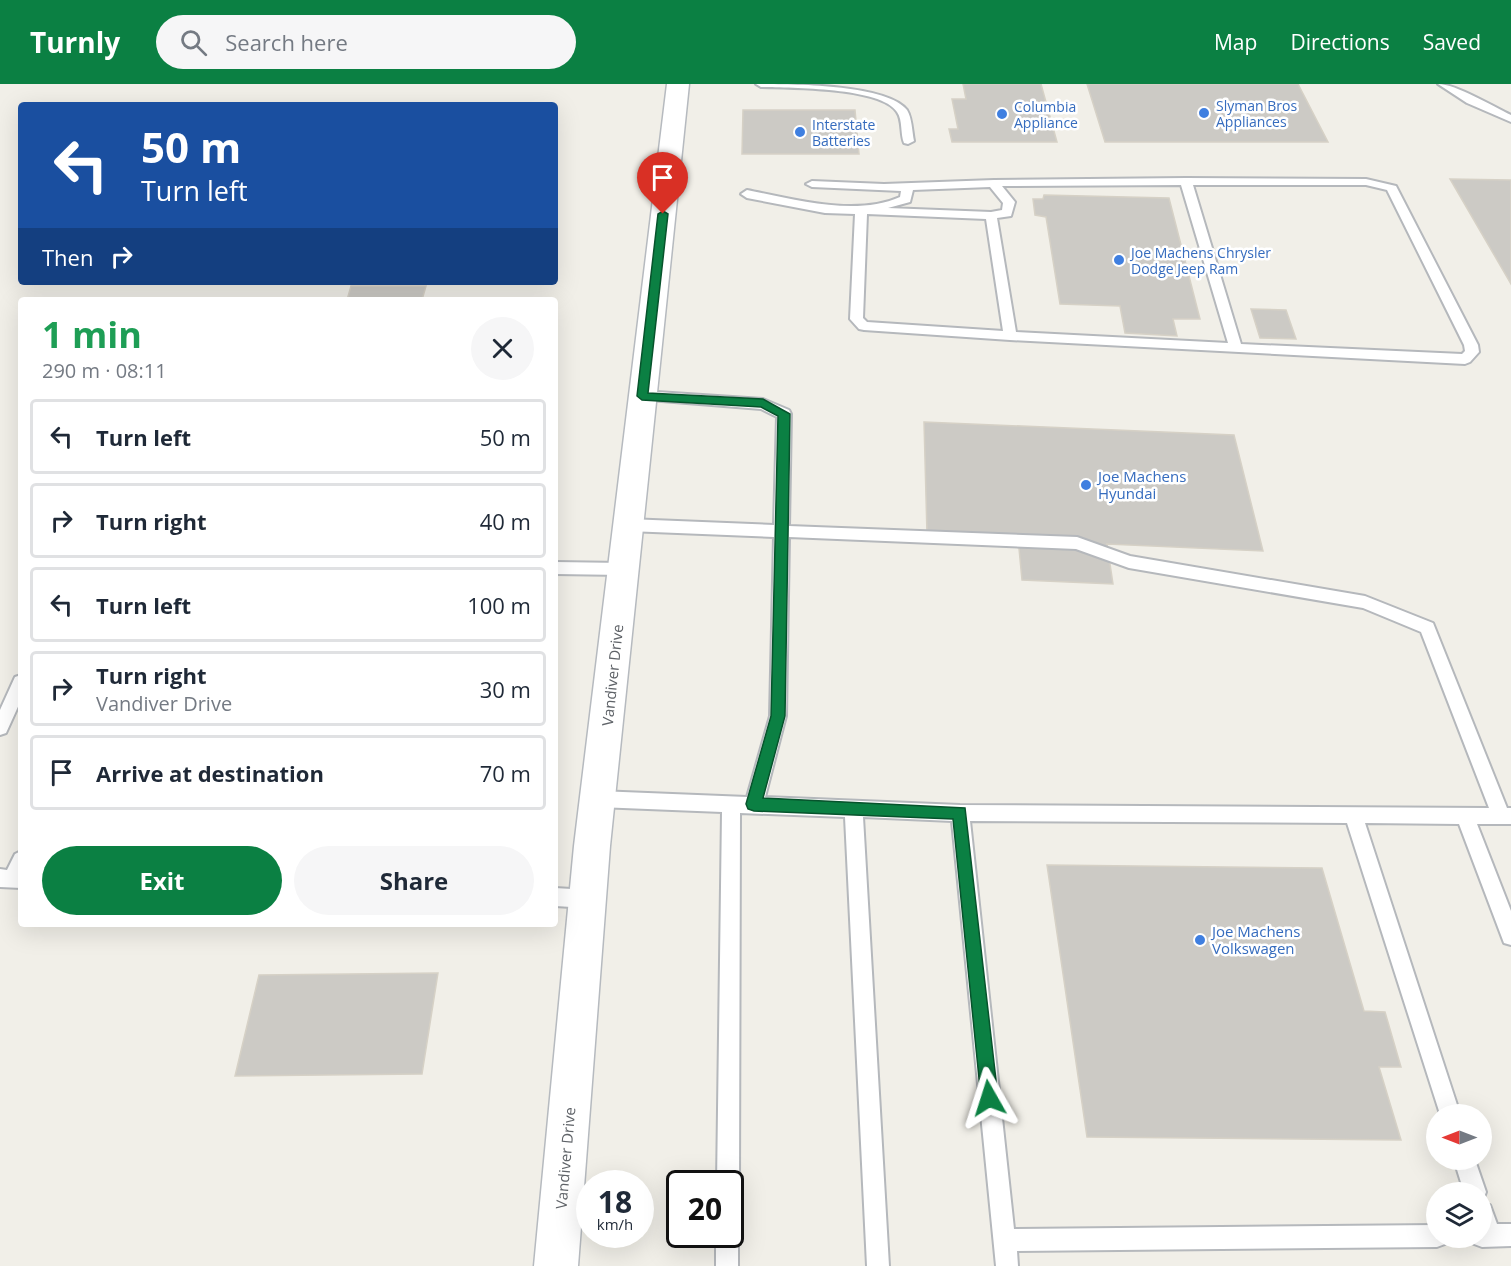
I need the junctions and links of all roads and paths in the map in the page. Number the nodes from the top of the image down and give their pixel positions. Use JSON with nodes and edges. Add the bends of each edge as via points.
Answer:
{"nodes":[{"id":1,"x":678,"y":84,"type":"edge"},
{"id":2,"x":760,"y":84,"type":"edge"},
{"id":3,"x":1443,"y":84,"type":"edge"},
{"id":4,"x":1511,"y":119,"type":"edge"},
{"id":5,"x":908,"y":141,"type":"dead end"},
{"id":6,"x":1186,"y":182,"type":"junction"},
{"id":7,"x":994,"y":183,"type":"junction"},
{"id":8,"x":812,"y":184,"type":"dead end"},
{"id":9,"x":907,"y":187,"type":"junction"},
{"id":10,"x":747,"y":194,"type":"dead end"},
{"id":11,"x":861,"y":211,"type":"junction"},
{"id":12,"x":991,"y":216,"type":"junction"},
{"id":13,"x":1010,"y":336,"type":"junction"},
{"id":14,"x":1236,"y":348,"type":"junction"},
{"id":15,"x":642,"y":396,"type":"junction"},
{"id":16,"x":628,"y":525,"type":"junction"},
{"id":17,"x":782,"y":531,"type":"junction"},
{"id":18,"x":558,"y":568,"type":"edge"},
{"id":19,"x":623,"y":569,"type":"junction"},
{"id":20,"x":18,"y":689,"type":"edge"},
{"id":21,"x":0,"y":729,"type":"edge"},
{"id":22,"x":598,"y":799,"type":"junction"},
{"id":23,"x":731,"y":804,"type":"junction"},
{"id":24,"x":754,"y":804,"type":"junction"},
{"id":25,"x":854,"y":808,"type":"junction"},
{"id":26,"x":960,"y":813,"type":"junction"},
{"id":27,"x":1353,"y":815,"type":"junction"},
{"id":28,"x":1465,"y":816,"type":"junction"},
{"id":29,"x":1506,"y":816,"type":"edge"},
{"id":30,"x":558,"y":897,"type":"edge"},
{"id":31,"x":588,"y":899,"type":"junction"},
{"id":32,"x":1511,"y":936,"type":"edge"},
{"id":33,"x":1447,"y":1104,"type":"edge"},
{"id":34,"x":728,"y":1170,"type":"edge"},
{"id":35,"x":1426,"y":1236,"type":"edge"},
{"id":36,"x":1004,"y":1240,"type":"junction"},
{"id":37,"x":727,"y":1248,"type":"edge"},
{"id":38,"x":555,"y":1266,"type":"edge"},
{"id":39,"x":727,"y":1266,"type":"edge"},
{"id":40,"x":878,"y":1266,"type":"edge"},
{"id":41,"x":1007,"y":1266,"type":"edge"}],
"edges":[{"from":1,"to":15,"type":"main road","name":"Vandiver Drive"},
{"from":2,"to":5,"type":"lane","via":[[861,91],[888,98],[903,110]]},
{"from":3,"to":4,"type":"lane"},
{"from":6,"to":7,"type":"lane"},
{"from":6,"to":14,"type":"lane"},
{"from":6,"to":14,"type":"lane","via":[[1366,182],[1392,188],[1472,351],[1465,359]]},
{"from":7,"to":9,"type":"lane"},
{"from":7,"to":12,"type":"lane","via":[[1009,202],[1007,213]]},
{"from":8,"to":9,"type":"lane"},
{"from":9,"to":11,"type":"lane","via":[[906,199]]},
{"from":10,"to":11,"type":"lane","via":[[825,209]]},
{"from":11,"to":12,"type":"lane"},
{"from":11,"to":13,"type":"lane","via":[[855,309],[856,319],[864,326]]},
{"from":12,"to":13,"type":"lane"},
{"from":13,"to":14,"type":"lane"},
{"from":15,"to":16,"type":"main road","name":"Vandiver Drive"},
{"from":15,"to":17,"type":"lane","via":[[763,404],[784,414]]},
{"from":16,"to":17,"type":"lane"},
{"from":16,"to":19,"type":"main road","name":"Vandiver Drive"},
{"from":17,"to":24,"type":"lane","via":[[778,716]]},
{"from":17,"to":29,"type":"lane","via":[[1077,543],[1129,562],[1365,602],[1427,628]]},
{"from":18,"to":19,"type":"lane"},
{"from":19,"to":22,"type":"main road","name":"Vandiver Drive"},
{"from":20,"to":21,"type":"lane"},
{"from":22,"to":23,"type":"lane"},
{"from":22,"to":31,"type":"main road","name":"Vandiver Drive"},
{"from":23,"to":24,"type":"lane"},
{"from":23,"to":34,"type":"lane"},
{"from":24,"to":25,"type":"lane"},
{"from":25,"to":26,"type":"lane"},
{"from":25,"to":40,"type":"lane"},
{"from":26,"to":27,"type":"lane"},
{"from":26,"to":36,"type":"lane"},
{"from":27,"to":28,"type":"lane"},
{"from":27,"to":33,"type":"lane"},
{"from":28,"to":29,"type":"lane"},
{"from":28,"to":32,"type":"lane"},
{"from":30,"to":31,"type":"lane"},
{"from":31,"to":38,"type":"main road","name":"Vandiver Drive"},
{"from":35,"to":36,"type":"lane"},
{"from":36,"to":41,"type":"lane"},
{"from":37,"to":39,"type":"lane"}]}
